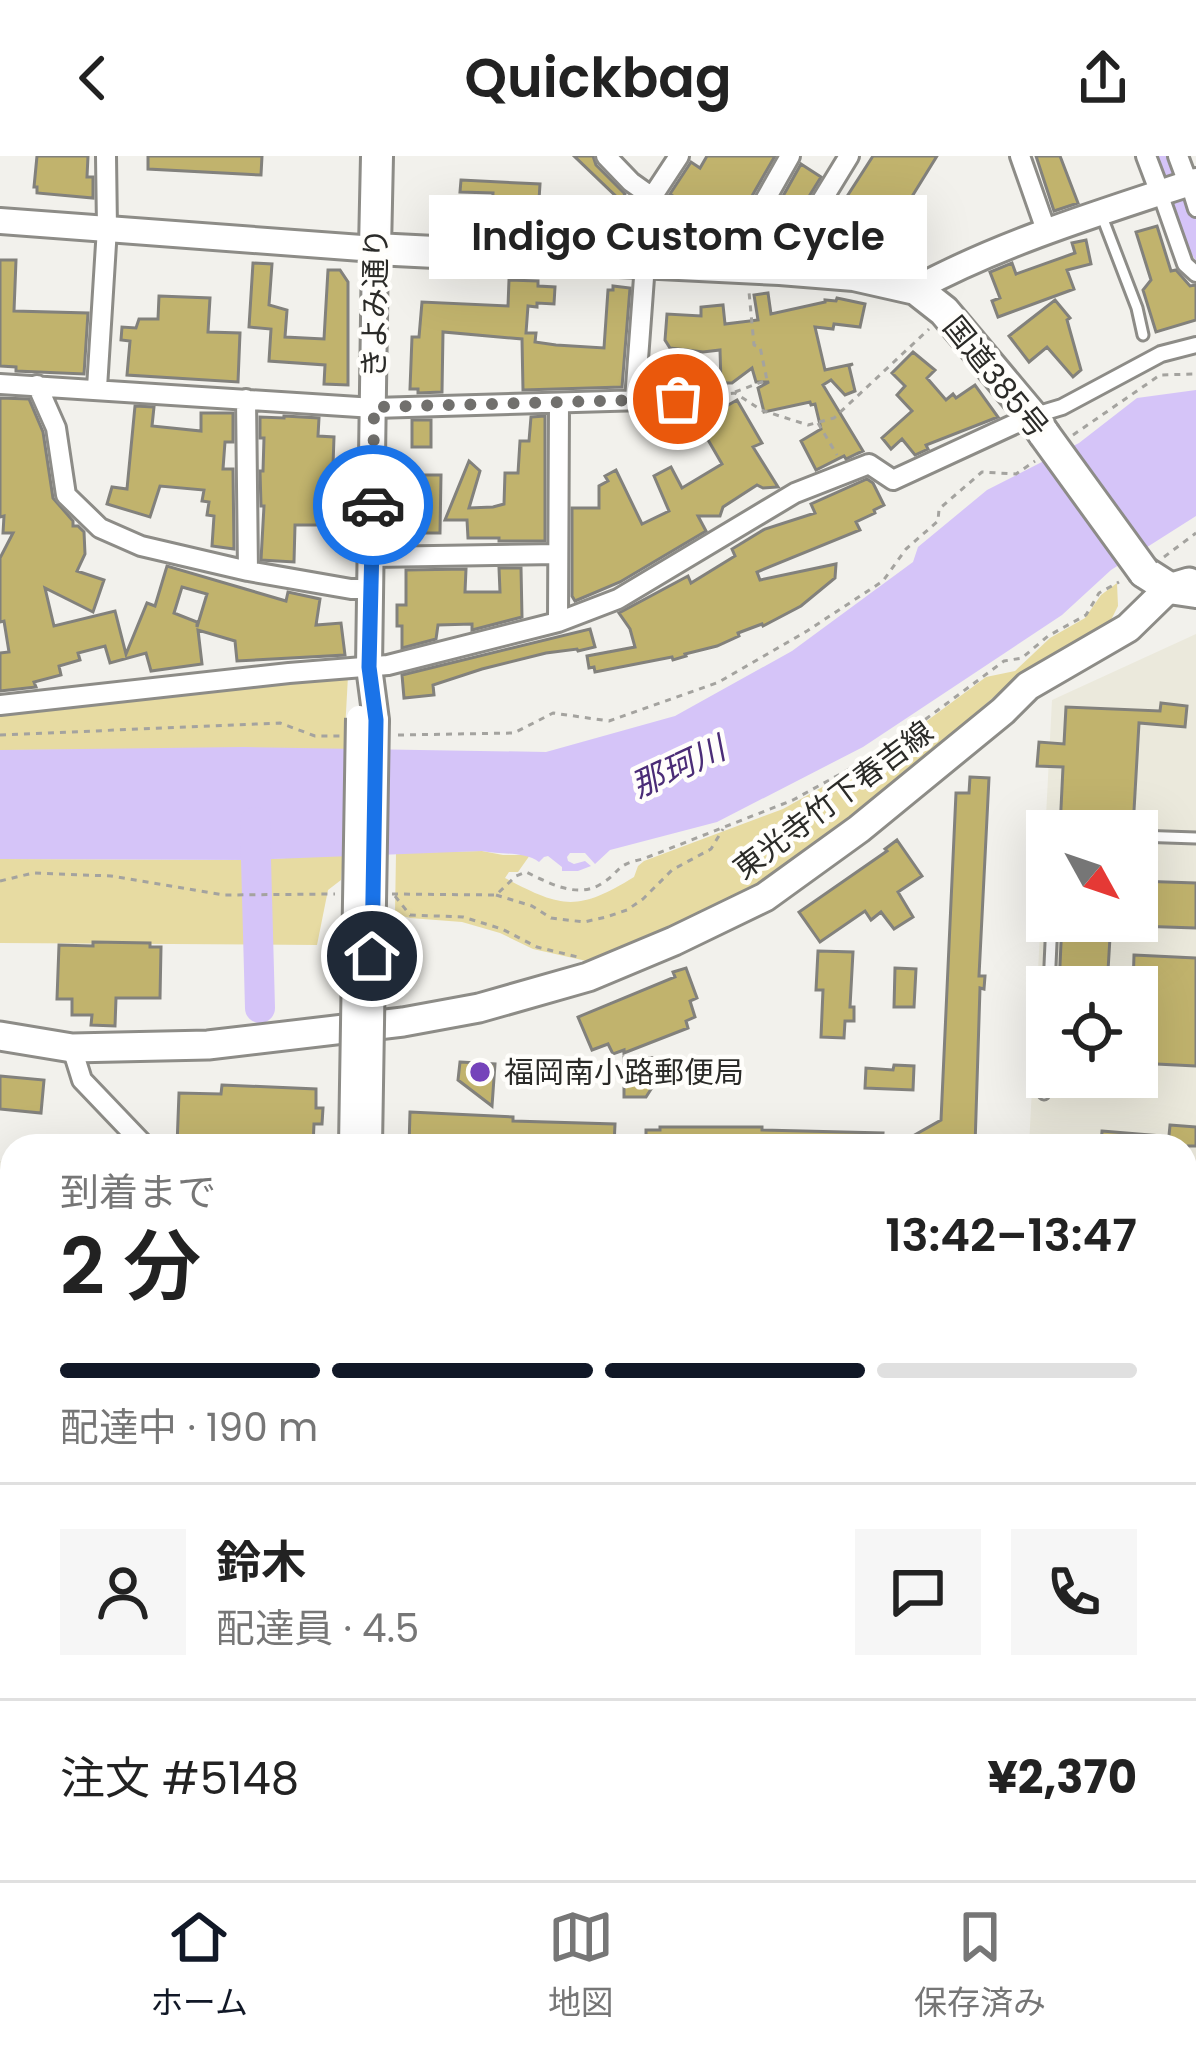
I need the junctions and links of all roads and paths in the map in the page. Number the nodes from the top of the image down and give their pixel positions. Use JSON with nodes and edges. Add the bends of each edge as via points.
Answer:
{"nodes":[{"id":1,"x":106,"y":156,"type":"edge"},
{"id":2,"x":377,"y":156,"type":"edge"},
{"id":3,"x":606,"y":156,"type":"edge"},
{"id":4,"x":679,"y":156,"type":"edge"},
{"id":5,"x":790,"y":156,"type":"edge"},
{"id":6,"x":849,"y":156,"type":"edge"},
{"id":7,"x":1020,"y":156,"type":"edge"},
{"id":8,"x":1147,"y":156,"type":"edge"},
{"id":9,"x":1178,"y":156,"type":"edge"},
{"id":10,"x":1178,"y":187,"type":"edge"},
{"id":11,"x":652,"y":197,"type":"junction"},
{"id":12,"x":1196,"y":209,"type":"edge"},
{"id":13,"x":1101,"y":214,"type":"junction"},
{"id":14,"x":0,"y":221,"type":"edge"},
{"id":15,"x":107,"y":228,"type":"junction"},
{"id":16,"x":1047,"y":233,"type":"junction"},
{"id":17,"x":375,"y":249,"type":"junction"},
{"id":18,"x":646,"y":264,"type":"junction"},
{"id":19,"x":779,"y":268,"type":"junction"},
{"id":20,"x":728,"y":274,"type":"junction"},
{"id":21,"x":1196,"y":274,"type":"edge"},
{"id":22,"x":916,"y":289,"type":"junction"},
{"id":23,"x":930,"y":327,"type":"dead end"},
{"id":24,"x":1143,"y":334,"type":"dead end"},
{"id":25,"x":1196,"y":345,"type":"edge"},
{"id":26,"x":1196,"y":374,"type":"edge"},
{"id":27,"x":0,"y":384,"type":"edge"},
{"id":28,"x":37,"y":386,"type":"junction"},
{"id":29,"x":97,"y":388,"type":"junction"},
{"id":30,"x":735,"y":393,"type":"junction"},
{"id":31,"x":246,"y":399,"type":"junction"},
{"id":32,"x":678,"y":399,"type":"joint"},
{"id":33,"x":634,"y":400,"type":"junction"},
{"id":34,"x":559,"y":404,"type":"junction"},
{"id":35,"x":374,"y":407,"type":"junction"},
{"id":36,"x":818,"y":423,"type":"junction"},
{"id":37,"x":1048,"y":435,"type":"junction"},
{"id":38,"x":847,"y":472,"type":"junction"},
{"id":39,"x":1196,"y":532,"type":"edge"},
{"id":40,"x":558,"y":554,"type":"junction"},
{"id":41,"x":372,"y":557,"type":"junction"},
{"id":42,"x":248,"y":571,"type":"junction"},
{"id":43,"x":1167,"y":578,"type":"edge"},
{"id":44,"x":370,"y":590,"type":"junction"},
{"id":45,"x":558,"y":622,"type":"junction"},
{"id":46,"x":369,"y":667,"type":"junction"},
{"id":47,"x":0,"y":705,"type":"edge"},
{"id":48,"x":372,"y":724,"type":"junction"},
{"id":49,"x":0,"y":735,"type":"edge"},
{"id":50,"x":337,"y":736,"type":"dead end"},
{"id":51,"x":724,"y":827,"type":"junction"},
{"id":52,"x":1158,"y":837,"type":"edge"},
{"id":53,"x":1196,"y":838,"type":"edge"},
{"id":54,"x":0,"y":880,"type":"edge"},
{"id":55,"x":344,"y":894,"type":"dead end"},
{"id":56,"x":377,"y":894,"type":"dead end"},
{"id":57,"x":394,"y":894,"type":"junction"},
{"id":58,"x":496,"y":895,"type":"junction"},
{"id":59,"x":581,"y":957,"type":"dead end"},
{"id":60,"x":0,"y":1036,"type":"edge"},
{"id":61,"x":72,"y":1048,"type":"junction"},
{"id":62,"x":134,"y":1134,"type":"edge"},
{"id":63,"x":353,"y":1134,"type":"edge"},
{"id":64,"x":369,"y":1134,"type":"edge"}],
"edges":[{"from":1,"to":15,"type":"street"},
{"from":2,"to":17,"type":"highway","name":"きよみ通り"},
{"from":3,"to":11,"type":"street"},
{"from":4,"to":11,"type":"street"},
{"from":5,"to":20,"type":"street"},
{"from":6,"to":19,"type":"street"},
{"from":7,"to":16,"type":"street"},
{"from":8,"to":10,"type":"street"},
{"from":9,"to":10,"type":"street"},
{"from":10,"to":12,"type":"street"},
{"from":10,"to":13,"type":"street"},
{"from":10,"to":21,"type":"street","via":[[1185,263]]},
{"from":11,"to":20,"type":"street","via":[[706,236]]},
{"from":13,"to":16,"type":"street"},
{"from":13,"to":24,"type":"lane"},
{"from":14,"to":15,"type":"street"},
{"from":15,"to":17,"type":"street"},
{"from":15,"to":29,"type":"street"},
{"from":16,"to":22,"type":"street"},
{"from":17,"to":18,"type":"highway"},
{"from":17,"to":35,"type":"street","name":"きよみ通り"},
{"from":18,"to":20,"type":"highway"},
{"from":18,"to":33,"type":"street"},
{"from":19,"to":20,"type":"highway"},
{"from":19,"to":22,"type":"highway"},
{"from":20,"to":30,"type":"path","via":[[767,380]]},
{"from":22,"to":37,"type":"highway","name":"国道385号","via":[[944,311]]},
{"from":23,"to":36,"type":"path","via":[[834,418]]},
{"from":25,"to":37,"type":"street","via":[[1161,353],[1062,407]]},
{"from":26,"to":37,"type":"path","via":[[1160,375]]},
{"from":27,"to":28,"type":"street"},
{"from":28,"to":29,"type":"street"},
{"from":28,"to":42,"type":"street","via":[[56,428],[66,495],[100,528]]},
{"from":29,"to":31,"type":"street"},
{"from":30,"to":32,"type":"path"},
{"from":30,"to":36,"type":"path","via":[[790,422]]},
{"from":31,"to":35,"type":"street"},
{"from":31,"to":42,"type":"street"},
{"from":32,"to":33,"type":"street"},
{"from":33,"to":34,"type":"street"},
{"from":34,"to":35,"type":"street"},
{"from":34,"to":40,"type":"street"},
{"from":35,"to":41,"type":"street","name":"きよみ通り"},
{"from":36,"to":38,"type":"path"},
{"from":37,"to":38,"type":"street","via":[[893,480],[869,464]]},
{"from":37,"to":43,"type":"highway","name":"国道385号","bridge":true},
{"from":37,"to":48,"type":"path","via":[[1016,474],[982,472],[940,508],[883,581],[719,682],[609,721],[553,713],[514,733]]},
{"from":38,"to":45,"type":"street","via":[[795,493],[618,599]]},
{"from":39,"to":43,"type":"path"},
{"from":40,"to":41,"type":"street"},
{"from":40,"to":45,"type":"street"},
{"from":41,"to":44,"type":"street","name":"きよみ通り"},
{"from":42,"to":44,"type":"street"},
{"from":43,"to":51,"type":"path","via":[[1099,593],[1086,615],[1022,658],[1004,661],[884,750]]},
{"from":43,"to":61,"type":"main road","name":"東光寺竹下春吉線","via":[[1128,628],[1028,686],[765,897],[674,941],[588,977],[403,1022],[208,1045]]},
{"from":44,"to":46,"type":"street","name":"きよみ通り"},
{"from":45,"to":46,"type":"street"},
{"from":46,"to":47,"type":"street"},
{"from":46,"to":48,"type":"street","name":"きよみ通り"},
{"from":48,"to":63,"type":"street","bridge":true},
{"from":48,"to":64,"type":"street","bridge":true},
{"from":49,"to":50,"type":"path","via":[[280,724]]},
{"from":51,"to":58,"type":"path","via":[[624,863],[585,889],[555,887],[526,872]]},
{"from":51,"to":58,"type":"path","via":[[711,849],[607,917],[551,918]]},
{"from":52,"to":53,"type":"lane"},
{"from":54,"to":55,"type":"path","via":[[92,875],[224,895]]},
{"from":56,"to":57,"type":"path"},
{"from":57,"to":58,"type":"path"},
{"from":57,"to":59,"type":"path","via":[[410,915],[463,917]]},
{"from":60,"to":61,"type":"main road","name":"東光寺竹下春吉線"},
{"from":61,"to":62,"type":"street","via":[[82,1080]]}]}
